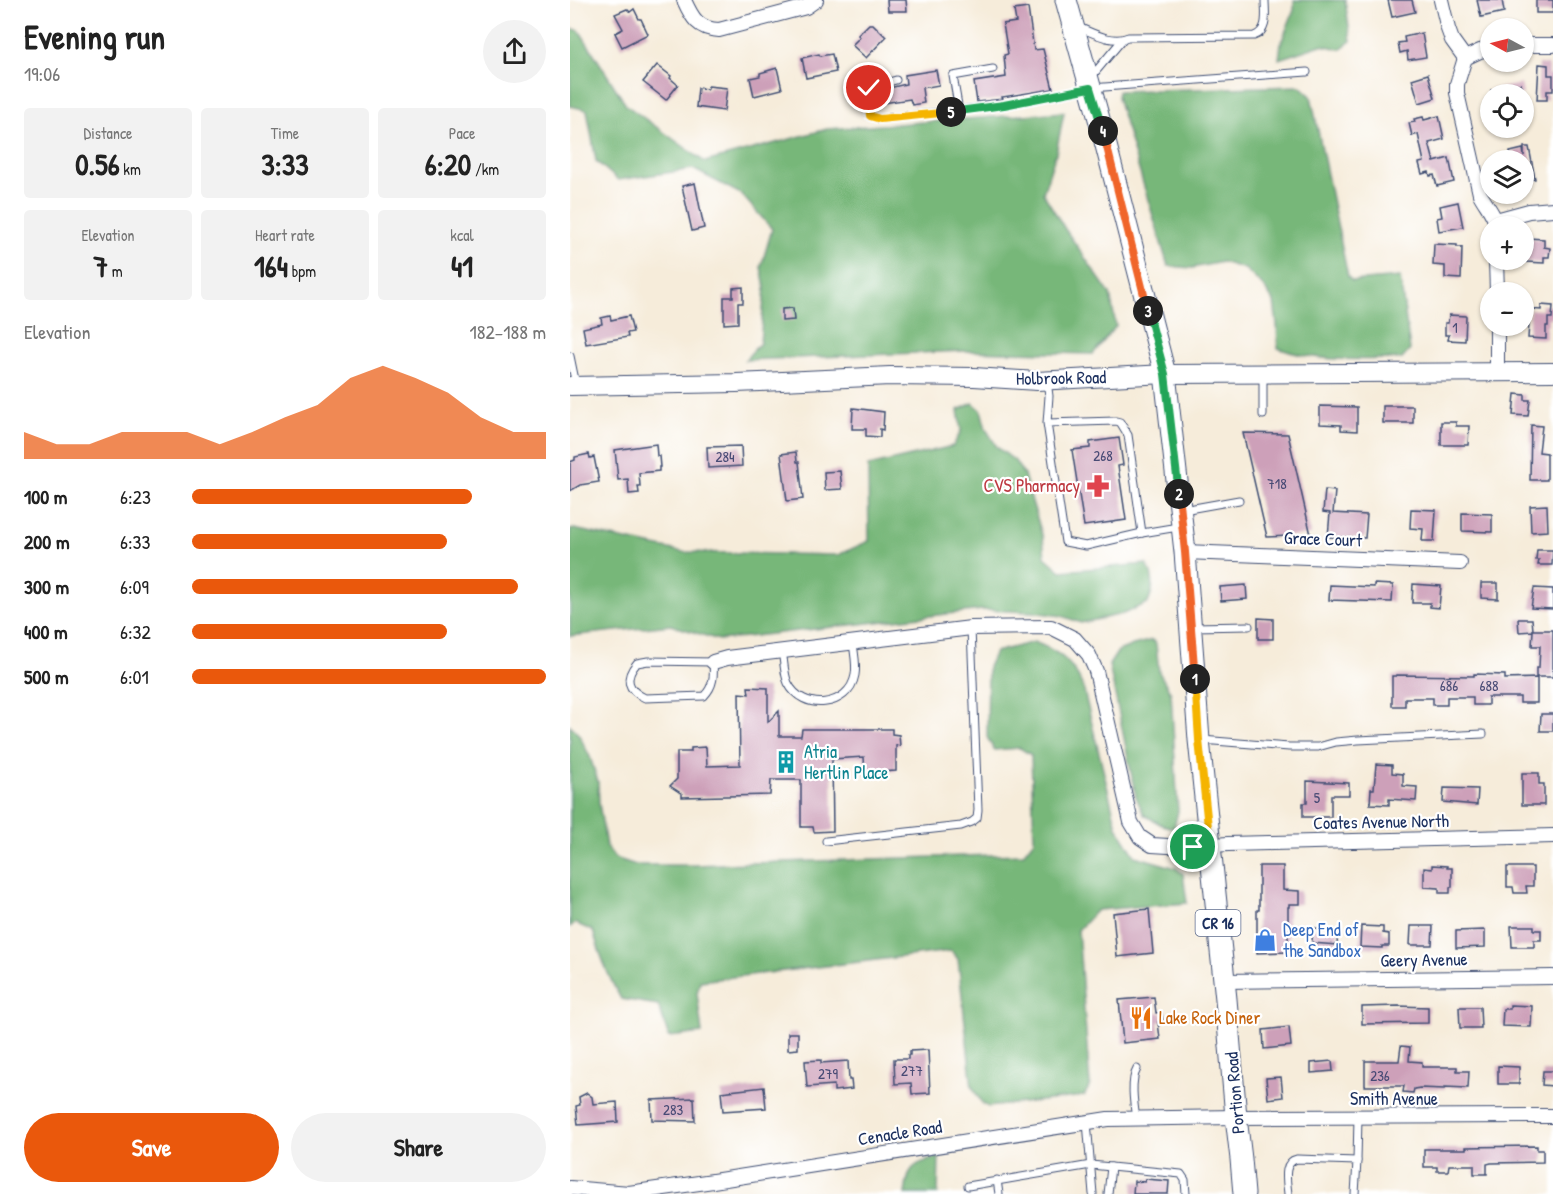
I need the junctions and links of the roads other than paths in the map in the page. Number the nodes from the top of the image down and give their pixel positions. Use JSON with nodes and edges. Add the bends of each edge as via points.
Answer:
{"nodes":[{"id":1,"x":684,"y":0,"type":"edge"},
{"id":2,"x":816,"y":0,"type":"edge"},
{"id":3,"x":1066,"y":0,"type":"edge"},
{"id":4,"x":1265,"y":0,"type":"edge"},
{"id":5,"x":1441,"y":0,"type":"edge"},
{"id":6,"x":1073,"y":25,"type":"junction"},
{"id":7,"x":1123,"y":39,"type":"junction"},
{"id":8,"x":1534,"y":45,"type":"edge"},
{"id":9,"x":1553,"y":45,"type":"edge"},
{"id":10,"x":1480,"y":51,"type":"edge"},
{"id":11,"x":1465,"y":58,"type":"junction"},
{"id":12,"x":993,"y":69,"type":"dead end"},
{"id":13,"x":1307,"y":72,"type":"dead end"},
{"id":14,"x":896,"y":80,"type":"dead end"},
{"id":15,"x":1089,"y":84,"type":"junction"},
{"id":16,"x":959,"y":111,"type":"junction"},
{"id":17,"x":1553,"y":209,"type":"edge"},
{"id":18,"x":1492,"y":216,"type":"edge"},
{"id":19,"x":1515,"y":216,"type":"edge"},
{"id":20,"x":1497,"y":336,"type":"edge"},
{"id":21,"x":570,"y":356,"type":"edge"},
{"id":22,"x":1497,"y":372,"type":"junction"},
{"id":23,"x":1553,"y":372,"type":"edge"},
{"id":24,"x":1263,"y":373,"type":"junction"},
{"id":25,"x":1165,"y":374,"type":"junction"},
{"id":26,"x":1047,"y":381,"type":"junction"},
{"id":27,"x":573,"y":386,"type":"edge"},
{"id":28,"x":1263,"y":415,"type":"dead end"},
{"id":29,"x":1047,"y":423,"type":"junction"},
{"id":30,"x":1239,"y":500,"type":"dead end"},
{"id":31,"x":1181,"y":518,"type":"junction"},
{"id":32,"x":1142,"y":533,"type":"junction"},
{"id":33,"x":1185,"y":552,"type":"junction"},
{"id":34,"x":1460,"y":563,"type":"dead end"},
{"id":35,"x":1249,"y":626,"type":"dead end"},
{"id":36,"x":1191,"y":627,"type":"junction"},
{"id":37,"x":971,"y":628,"type":"junction"},
{"id":38,"x":853,"y":643,"type":"junction"},
{"id":39,"x":782,"y":651,"type":"junction"},
{"id":40,"x":713,"y":662,"type":"junction"},
{"id":41,"x":1483,"y":734,"type":"dead end"},
{"id":42,"x":1199,"y":740,"type":"junction"},
{"id":43,"x":1553,"y":836,"type":"edge"},
{"id":44,"x":826,"y":841,"type":"dead end"},
{"id":45,"x":1210,"y":846,"type":"junction"},
{"id":46,"x":1553,"y":977,"type":"edge"},
{"id":47,"x":1224,"y":981,"type":"junction"},
{"id":48,"x":1137,"y":1069,"type":"dead end"},
{"id":49,"x":1553,"y":1116,"type":"edge"},
{"id":50,"x":1236,"y":1117,"type":"junction"},
{"id":51,"x":1358,"y":1117,"type":"junction"},
{"id":52,"x":1136,"y":1119,"type":"junction"},
{"id":53,"x":1087,"y":1122,"type":"junction"},
{"id":54,"x":1357,"y":1161,"type":"junction"},
{"id":55,"x":1091,"y":1165,"type":"junction"},
{"id":56,"x":1111,"y":1167,"type":"junction"},
{"id":57,"x":997,"y":1180,"type":"junction"},
{"id":58,"x":968,"y":1186,"type":"dead end"},
{"id":59,"x":570,"y":1188,"type":"edge"},
{"id":60,"x":629,"y":1193,"type":"edge"},
{"id":61,"x":999,"y":1194,"type":"edge"},
{"id":62,"x":1094,"y":1194,"type":"edge"},
{"id":63,"x":1108,"y":1194,"type":"edge"},
{"id":64,"x":1186,"y":1194,"type":"edge"},
{"id":65,"x":1244,"y":1194,"type":"edge"},
{"id":66,"x":1288,"y":1194,"type":"edge"},
{"id":67,"x":1355,"y":1194,"type":"edge"}],
"edges":[{"from":1,"to":2,"type":"street","via":[[702,26],[719,30],[806,8]]},
{"from":3,"to":6,"type":"main road","name":"Portion Road","number":"CR 16"},
{"from":4,"to":7,"type":"lane","via":[[1265,24],[1254,36]]},
{"from":5,"to":11,"type":"street","via":[[1452,40]]},
{"from":6,"to":7,"type":"lane","via":[[1108,38]]},
{"from":6,"to":15,"type":"main road","name":"Portion Road","number":"CR 16"},
{"from":7,"to":15,"type":"lane"},
{"from":8,"to":9,"type":"street"},
{"from":10,"to":11,"type":"street"},
{"from":11,"to":18,"type":"street","via":[[1457,93],[1480,194]]},
{"from":12,"to":16,"type":"lane","via":[[952,76]]},
{"from":13,"to":15,"type":"lane"},
{"from":14,"to":16,"type":"lane","via":[[869,88],[870,116],[880,119]]},
{"from":15,"to":16,"type":"lane","via":[[1004,105]]},
{"from":15,"to":25,"type":"main road","name":"Portion Road","number":"CR 16"},
{"from":17,"to":19,"type":"street"},
{"from":20,"to":22,"type":"street"},
{"from":21,"to":27,"type":"lane"},
{"from":22,"to":23,"type":"street","name":"Holbrook Road"},
{"from":22,"to":24,"type":"street","name":"Holbrook Road"},
{"from":24,"to":25,"type":"street","name":"Holbrook Road"},
{"from":24,"to":28,"type":"lane"},
{"from":25,"to":26,"type":"street","name":"Holbrook Road"},
{"from":25,"to":31,"type":"main road","name":"Portion Road","number":"CR 16"},
{"from":26,"to":27,"type":"street","name":"Holbrook Road","via":[[890,376]]},
{"from":26,"to":29,"type":"lane"},
{"from":29,"to":32,"type":"lane","via":[[1120,422],[1128,435]]},
{"from":29,"to":32,"type":"lane","via":[[1065,542],[1086,546]]},
{"from":30,"to":31,"type":"lane"},
{"from":31,"to":32,"type":"lane"},
{"from":31,"to":33,"type":"main road","name":"Portion Road","number":"CR 16"},
{"from":33,"to":34,"type":"street","name":"Grace Court"},
{"from":33,"to":36,"type":"main road","name":"Portion Road","number":"CR 16"},
{"from":35,"to":36,"type":"lane"},
{"from":36,"to":42,"type":"main road","name":"Portion Road","number":"CR 16"},
{"from":37,"to":38,"type":"street"},
{"from":37,"to":44,"type":"lane","via":[[977,818],[961,826]]},
{"from":37,"to":45,"type":"street","via":[[1051,627],[1075,639],[1096,671],[1131,822],[1140,837],[1152,845]]},
{"from":38,"to":39,"type":"street"},
{"from":38,"to":39,"type":"lane","via":[[855,676],[848,690],[828,702],[816,703],[792,691]]},
{"from":39,"to":40,"type":"street"},
{"from":40,"to":40,"type":"lane","via":[[637,663],[631,669],[631,688],[645,698],[704,696],[712,683]]},
{"from":41,"to":42,"type":"lane","via":[[1347,741],[1318,747]]},
{"from":42,"to":45,"type":"main road","name":"Portion Road","number":"CR 16"},
{"from":43,"to":45,"type":"street","name":"Coates Avenue North"},
{"from":45,"to":47,"type":"main road","name":"Portion Road","number":"CR 16"},
{"from":46,"to":47,"type":"street","name":"Geery Avenue"},
{"from":47,"to":50,"type":"main road","name":"Portion Road","number":"CR 16"},
{"from":48,"to":52,"type":"lane"},
{"from":49,"to":51,"type":"street","name":"Smith Avenue"},
{"from":50,"to":51,"type":"street","name":"Smith Avenue"},
{"from":50,"to":52,"type":"street","name":"Cenacle Road"},
{"from":50,"to":65,"type":"main road","name":"Portion Road","number":"CR 16"},
{"from":51,"to":54,"type":"lane"},
{"from":52,"to":53,"type":"street","name":"Cenacle Road"},
{"from":53,"to":55,"type":"lane"},
{"from":53,"to":60,"type":"street","name":"Cenacle Road"},
{"from":54,"to":66,"type":"lane","via":[[1292,1160],[1287,1171]]},
{"from":54,"to":67,"type":"lane"},
{"from":55,"to":56,"type":"lane"},
{"from":55,"to":57,"type":"lane"},
{"from":55,"to":62,"type":"lane"},
{"from":56,"to":63,"type":"lane"},
{"from":56,"to":64,"type":"lane","via":[[1181,1174]]},
{"from":57,"to":58,"type":"lane"},
{"from":57,"to":61,"type":"lane"},
{"from":59,"to":60,"type":"street","name":"Cenacle Road"}]}
